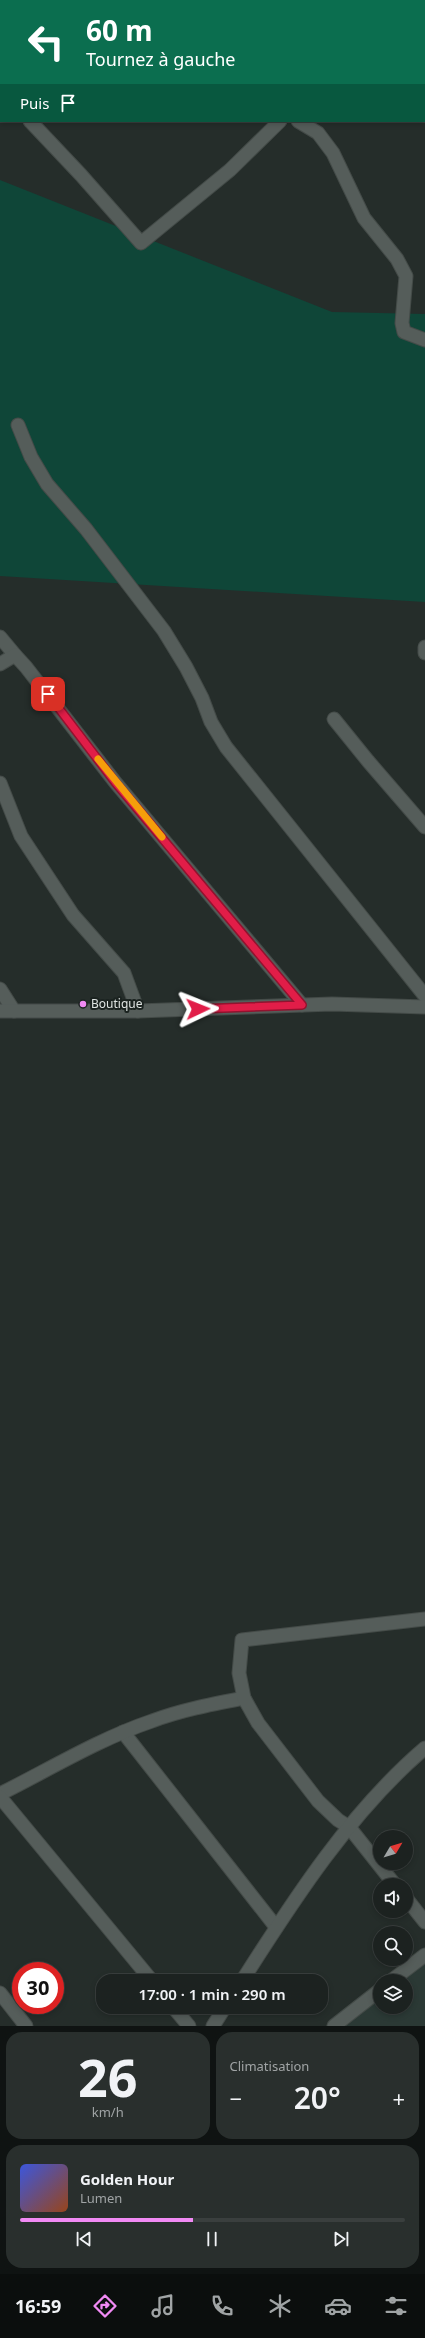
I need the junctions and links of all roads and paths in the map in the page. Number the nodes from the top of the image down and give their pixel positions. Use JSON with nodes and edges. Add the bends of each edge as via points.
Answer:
{"nodes":[{"id":1,"x":31,"y":122,"type":"edge"},
{"id":2,"x":279,"y":122,"type":"edge"},
{"id":3,"x":300,"y":122,"type":"edge"},
{"id":4,"x":425,"y":340,"type":"edge"},
{"id":5,"x":18,"y":425,"type":"dead end"},
{"id":6,"x":0,"y":637,"type":"edge"},
{"id":7,"x":425,"y":648,"type":"edge"},
{"id":8,"x":425,"y":653,"type":"edge"},
{"id":9,"x":15,"y":655,"type":"junction"},
{"id":10,"x":0,"y":664,"type":"edge"},
{"id":11,"x":334,"y":719,"type":"dead end"},
{"id":12,"x":0,"y":783,"type":"edge"},
{"id":13,"x":425,"y":827,"type":"edge"},
{"id":14,"x":0,"y":989,"type":"edge"},
{"id":15,"x":425,"y":996,"type":"edge"},
{"id":16,"x":302,"y":1005,"type":"junction"},
{"id":17,"x":425,"y":1007,"type":"edge"},
{"id":18,"x":14,"y":1011,"type":"junction"},
{"id":19,"x":138,"y":1011,"type":"junction"},
{"id":20,"x":0,"y":1012,"type":"edge"},
{"id":21,"x":425,"y":1619,"type":"edge"},
{"id":22,"x":244,"y":1698,"type":"junction"},
{"id":23,"x":123,"y":1732,"type":"junction"},
{"id":24,"x":425,"y":1748,"type":"edge"},
{"id":25,"x":0,"y":1796,"type":"edge"},
{"id":26,"x":349,"y":1827,"type":"junction"},
{"id":27,"x":389,"y":1878,"type":"edge"},
{"id":28,"x":413,"y":1907,"type":"edge"},
{"id":29,"x":425,"y":1922,"type":"edge"},
{"id":30,"x":276,"y":1927,"type":"junction"},
{"id":31,"x":425,"y":1955,"type":"edge"},
{"id":32,"x":146,"y":1974,"type":"edge"},
{"id":33,"x":246,"y":1974,"type":"edge"},
{"id":34,"x":400,"y":1974,"type":"edge"},
{"id":35,"x":0,"y":1992,"type":"edge"},
{"id":36,"x":373,"y":1995,"type":"edge"},
{"id":37,"x":179,"y":2014,"type":"edge"},
{"id":38,"x":221,"y":2014,"type":"edge"},
{"id":39,"x":26,"y":2026,"type":"edge"},
{"id":40,"x":189,"y":2026,"type":"edge"},
{"id":41,"x":213,"y":2026,"type":"edge"},
{"id":42,"x":334,"y":2026,"type":"edge"}],
"edges":[{"from":1,"to":2,"type":"street","via":[[141,243],[230,170]]},
{"from":3,"to":4,"type":"street","via":[[318,133],[333,153],[364,218],[397,259],[406,276],[402,323],[404,332]]},
{"from":5,"to":15,"type":"street","via":[[31,457],[47,484],[86,529],[164,631],[186,667],[211,722],[226,747]]},
{"from":6,"to":9,"type":"street"},
{"from":7,"to":8,"type":"street"},
{"from":9,"to":10,"type":"street"},
{"from":9,"to":16,"type":"street","via":[[115,782]]},
{"from":11,"to":13,"type":"street"},
{"from":12,"to":19,"type":"street","via":[[21,836],[73,915],[124,973]]},
{"from":14,"to":18,"type":"street"},
{"from":16,"to":17,"type":"street"},
{"from":16,"to":19,"type":"street"},
{"from":18,"to":19,"type":"street"},
{"from":18,"to":20,"type":"street"},
{"from":21,"to":22,"type":"street","via":[[242,1640],[239,1673]]},
{"from":22,"to":23,"type":"street","via":[[177,1712]]},
{"from":22,"to":26,"type":"street","via":[[258,1723],[318,1801]]},
{"from":23,"to":25,"type":"street"},
{"from":23,"to":30,"type":"street"},
{"from":24,"to":26,"type":"street"},
{"from":25,"to":32,"type":"street"},
{"from":26,"to":27,"type":"street"},
{"from":26,"to":30,"type":"street"},
{"from":28,"to":29,"type":"street"},
{"from":30,"to":33,"type":"street"},
{"from":31,"to":34,"type":"street"},
{"from":35,"to":39,"type":"street"},
{"from":36,"to":42,"type":"street"},
{"from":37,"to":40,"type":"street"},
{"from":38,"to":41,"type":"street"}]}
